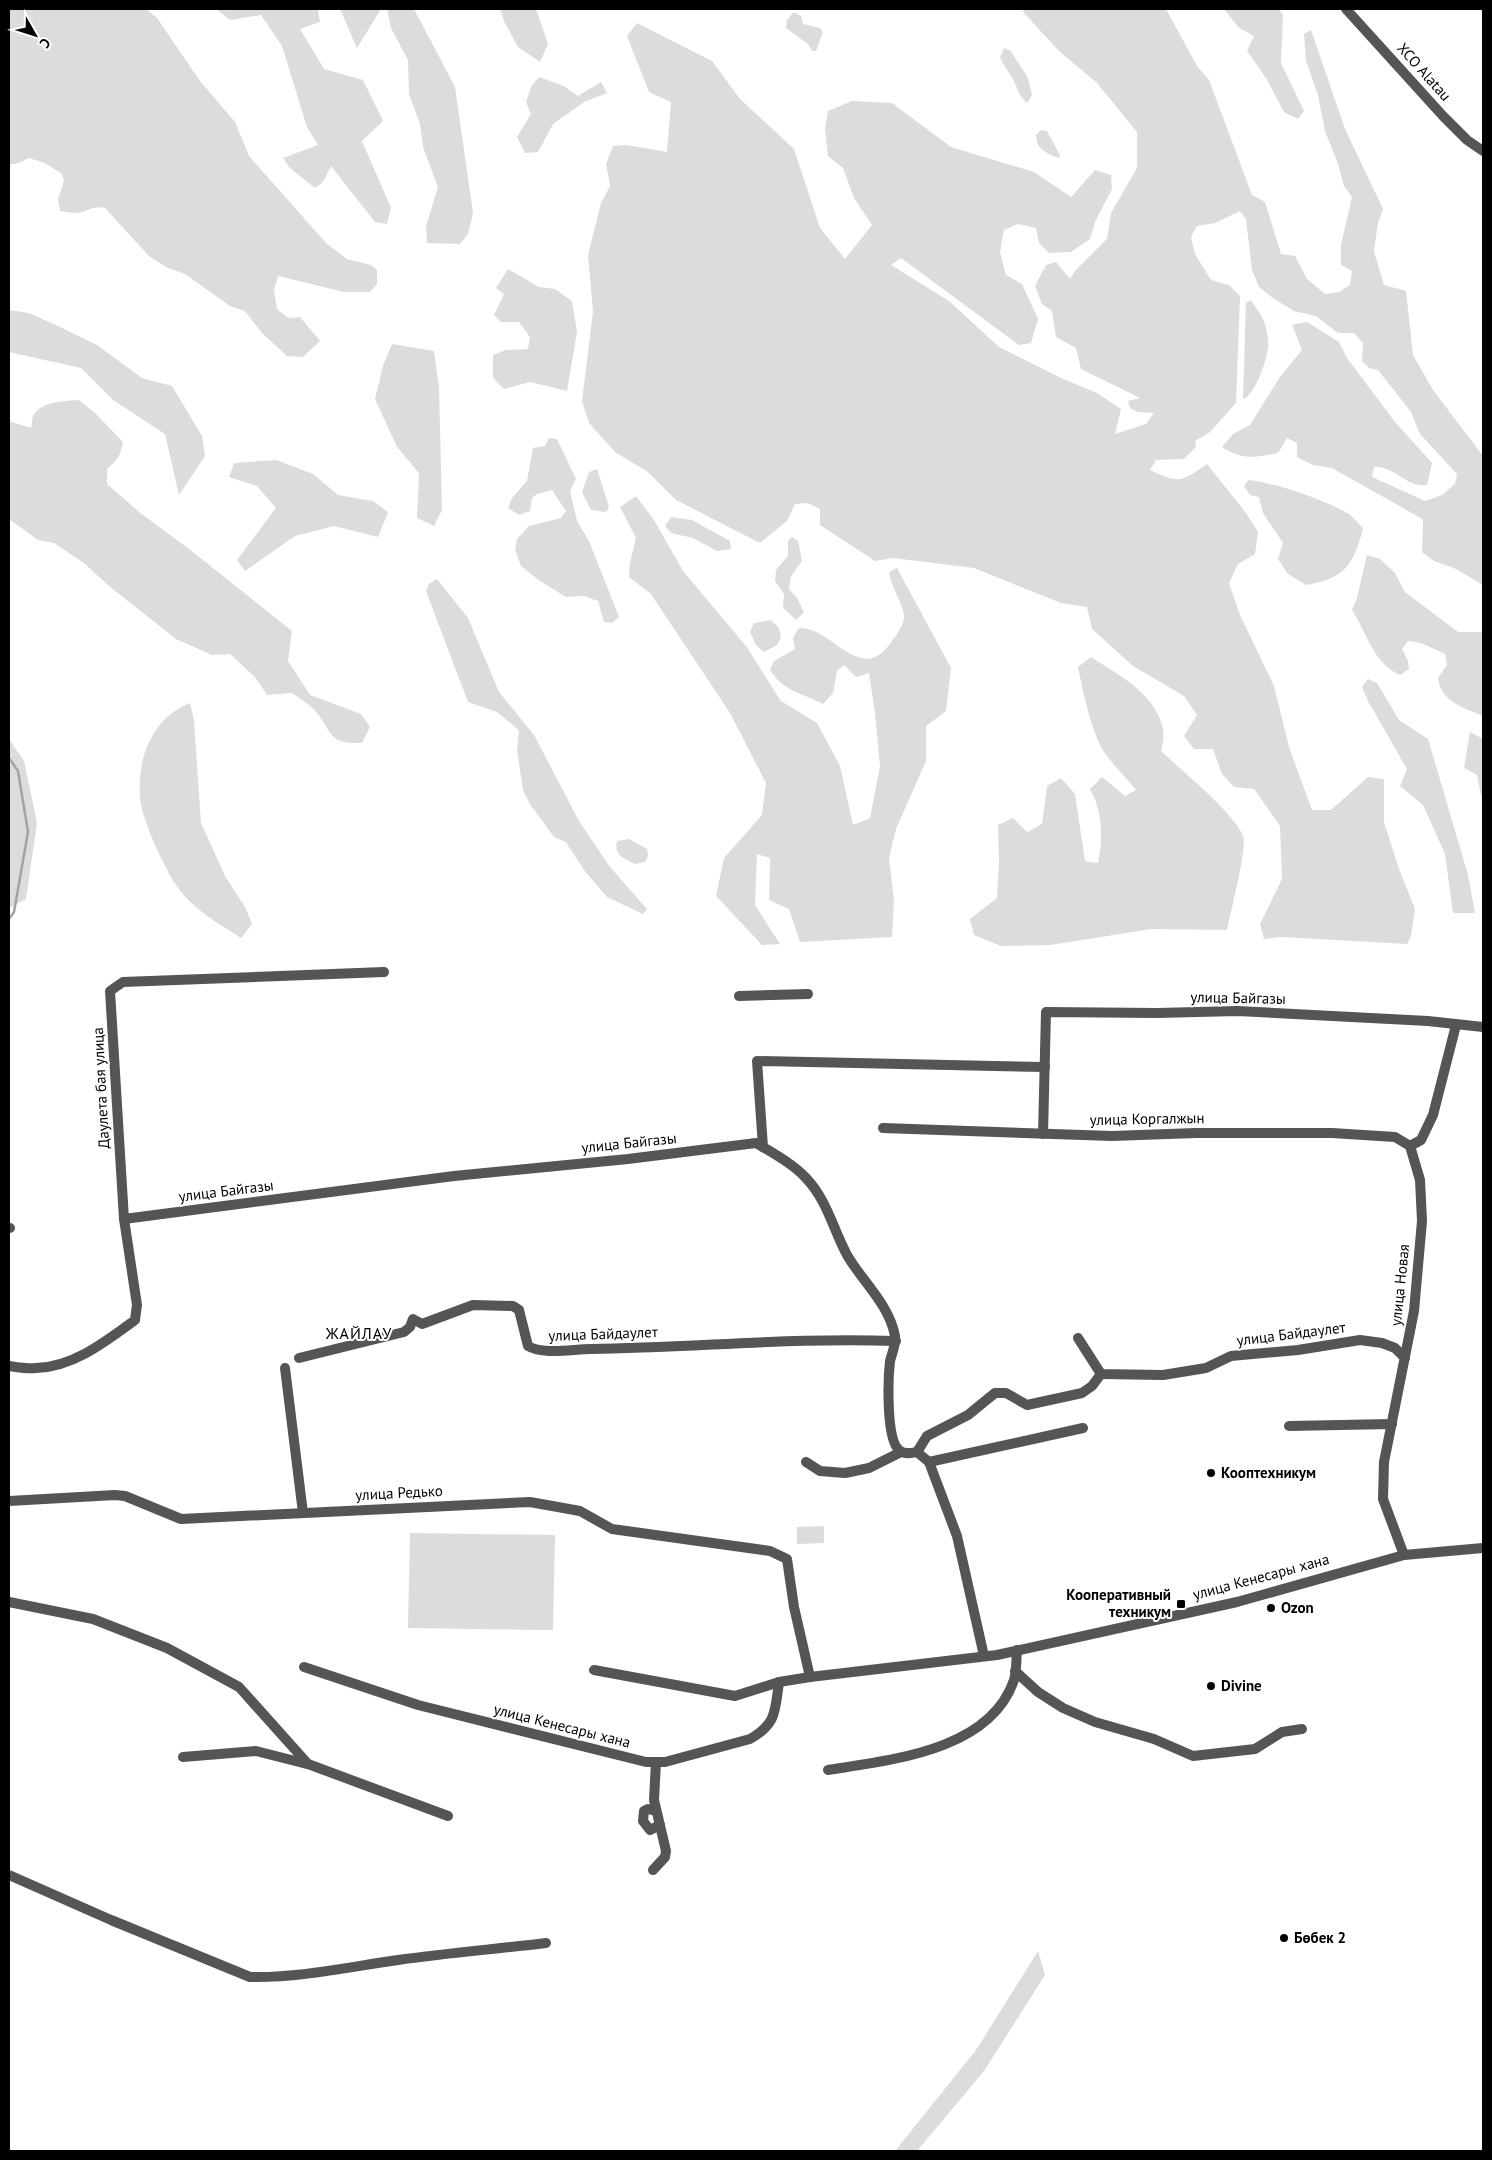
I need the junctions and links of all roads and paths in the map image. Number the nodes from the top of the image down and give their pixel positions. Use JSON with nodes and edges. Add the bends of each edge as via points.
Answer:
{"nodes":[{"id":1,"x":1346,"y":9,"type":"edge"},
{"id":2,"x":1483,"y":151,"type":"edge"},
{"id":3,"x":384,"y":972,"type":"dead end"},
{"id":4,"x":808,"y":994,"type":"dead end"},
{"id":5,"x":740,"y":996,"type":"dead end"},
{"id":6,"x":1456,"y":1025,"type":"junction"},
{"id":7,"x":1483,"y":1027,"type":"edge"},
{"id":8,"x":1045,"y":1066,"type":"junction"},
{"id":9,"x":883,"y":1128,"type":"dead end"},
{"id":10,"x":1043,"y":1134,"type":"junction"},
{"id":11,"x":1410,"y":1146,"type":"junction"},
{"id":12,"x":763,"y":1147,"type":"junction"},
{"id":13,"x":124,"y":1219,"type":"junction"},
{"id":14,"x":1078,"y":1338,"type":"dead end"},
{"id":15,"x":896,"y":1341,"type":"junction"},
{"id":16,"x":299,"y":1358,"type":"dead end"},
{"id":17,"x":1405,"y":1358,"type":"junction"},
{"id":18,"x":9,"y":1366,"type":"edge"},
{"id":19,"x":285,"y":1368,"type":"dead end"},
{"id":20,"x":1102,"y":1374,"type":"junction"},
{"id":21,"x":1392,"y":1424,"type":"junction"},
{"id":22,"x":1289,"y":1426,"type":"dead end"},
{"id":23,"x":1083,"y":1428,"type":"dead end"},
{"id":24,"x":902,"y":1452,"type":"junction"},
{"id":25,"x":917,"y":1452,"type":"junction"},
{"id":26,"x":806,"y":1462,"type":"dead end"},
{"id":27,"x":929,"y":1462,"type":"junction"},
{"id":28,"x":9,"y":1501,"type":"edge"},
{"id":29,"x":303,"y":1513,"type":"junction"},
{"id":30,"x":1483,"y":1548,"type":"edge"},
{"id":31,"x":1404,"y":1555,"type":"junction"},
{"id":32,"x":9,"y":1602,"type":"edge"},
{"id":33,"x":1017,"y":1650,"type":"junction"},
{"id":34,"x":984,"y":1656,"type":"junction"},
{"id":35,"x":304,"y":1667,"type":"dead end"},
{"id":36,"x":594,"y":1670,"type":"dead end"},
{"id":37,"x":1015,"y":1671,"type":"junction"},
{"id":38,"x":810,"y":1676,"type":"junction"},
{"id":39,"x":780,"y":1682,"type":"junction"},
{"id":40,"x":1302,"y":1729,"type":"dead end"},
{"id":41,"x":183,"y":1757,"type":"dead end"},
{"id":42,"x":656,"y":1762,"type":"junction"},
{"id":43,"x":308,"y":1764,"type":"junction"},
{"id":44,"x":828,"y":1770,"type":"dead end"},
{"id":45,"x":656,"y":1811,"type":"junction"},
{"id":46,"x":448,"y":1816,"type":"dead end"},
{"id":47,"x":660,"y":1825,"type":"junction"},
{"id":48,"x":654,"y":1870,"type":"dead end"},
{"id":49,"x":9,"y":1874,"type":"edge"},
{"id":50,"x":546,"y":1943,"type":"dead end"}],
"edges":[{"from":1,"to":2,"type":"street","name":"XCO Alatau","via":[[1443,116]]},
{"from":3,"to":13,"type":"street","name":"Даулета бая улица","via":[[123,982],[110,991]]},
{"from":4,"to":5,"type":"street"},
{"from":6,"to":7,"type":"street","name":"улица Байгазы"},
{"from":6,"to":8,"type":"street","name":"улица Байгазы","via":[[1238,1011],[1046,1012]]},
{"from":6,"to":11,"type":"street","via":[[1433,1115],[1421,1140]]},
{"from":8,"to":10,"type":"street","name":"улица Байгазы"},
{"from":8,"to":12,"type":"street","via":[[757,1060]]},
{"from":9,"to":10,"type":"street","name":"улица Коргалжын"},
{"from":10,"to":11,"type":"street","name":"улица Коргалжын","via":[[1332,1133],[1395,1138]]},
{"from":11,"to":17,"type":"street","name":"улица Новая","via":[[1420,1180],[1422,1221],[1414,1311]]},
{"from":12,"to":13,"type":"street","name":"улица Байгазы","via":[[756,1143],[454,1176]]},
{"from":12,"to":15,"type":"street","via":[[805,1176],[814,1188],[835,1224],[846,1254],[893,1325]]},
{"from":13,"to":18,"type":"street","name":"Даулета бая улица","via":[[136,1305],[135,1320],[103,1344],[67,1362],[36,1368]]},
{"from":14,"to":20,"type":"street"},
{"from":15,"to":16,"type":"street","name":"улица Байдаулет","via":[[843,1339],[538,1351],[528,1346],[519,1310],[513,1306],[472,1305],[422,1324],[414,1319],[404,1332]]},
{"from":15,"to":24,"type":"street","via":[[888,1383],[888,1408],[893,1438]]},
{"from":17,"to":20,"type":"street","name":"улица Байдаулет","via":[[1396,1348],[1382,1342],[1360,1340],[1231,1356],[1206,1368],[1163,1375]]},
{"from":17,"to":21,"type":"street","name":"улица Новая"},
{"from":19,"to":29,"type":"street"},
{"from":20,"to":25,"type":"street","via":[[1082,1393],[1027,1405],[1006,1393],[995,1393],[968,1415],[927,1436]]},
{"from":21,"to":22,"type":"street"},
{"from":21,"to":31,"type":"street","name":"улица Новая","via":[[1384,1462],[1383,1500]]},
{"from":23,"to":27,"type":"street"},
{"from":24,"to":25,"type":"street"},
{"from":24,"to":26,"type":"street","via":[[868,1468],[845,1473],[820,1471]]},
{"from":25,"to":27,"type":"street"},
{"from":27,"to":34,"type":"street","via":[[957,1536]]},
{"from":28,"to":29,"type":"street","name":"улица Редько","via":[[124,1496],[181,1519]]},
{"from":29,"to":38,"type":"street","name":"улица Редько","via":[[530,1502],[580,1511],[612,1529],[770,1551],[788,1559],[794,1607]]},
{"from":30,"to":31,"type":"street","name":"улица Кенесары хана"},
{"from":31,"to":33,"type":"street","name":"улица Кенесары хана","via":[[1237,1602]]},
{"from":32,"to":43,"type":"street","via":[[93,1619],[167,1648],[239,1687]]},
{"from":33,"to":34,"type":"street","name":"улица Кенесары хана"},
{"from":33,"to":37,"type":"street"},
{"from":34,"to":38,"type":"street","name":"улица Кенесары хана"},
{"from":35,"to":42,"type":"street","name":"улица Кенесары хана","via":[[418,1705]]},
{"from":36,"to":39,"type":"street","name":"улица Кенесары хана","via":[[735,1696]]},
{"from":37,"to":40,"type":"street","via":[[1038,1692],[1063,1708],[1193,1756],[1255,1749],[1282,1732]]},
{"from":37,"to":44,"type":"street","via":[[1014,1680],[1000,1706],[984,1722],[942,1746],[902,1758]]},
{"from":38,"to":39,"type":"street","name":"улица Кенесары хана"},
{"from":39,"to":42,"type":"street","name":"улица Кенесары хана","via":[[774,1716],[763,1732],[750,1739]]},
{"from":41,"to":43,"type":"street","via":[[256,1751]]},
{"from":42,"to":45,"type":"street"},
{"from":43,"to":46,"type":"street"},
{"from":45,"to":47,"type":"street"},
{"from":45,"to":47,"type":"street","via":[[648,1809],[644,1812],[643,1821],[650,1830]]},
{"from":47,"to":48,"type":"street","via":[[666,1851]]},
{"from":49,"to":50,"type":"street","via":[[250,1977],[321,1973],[397,1960]]}]}
